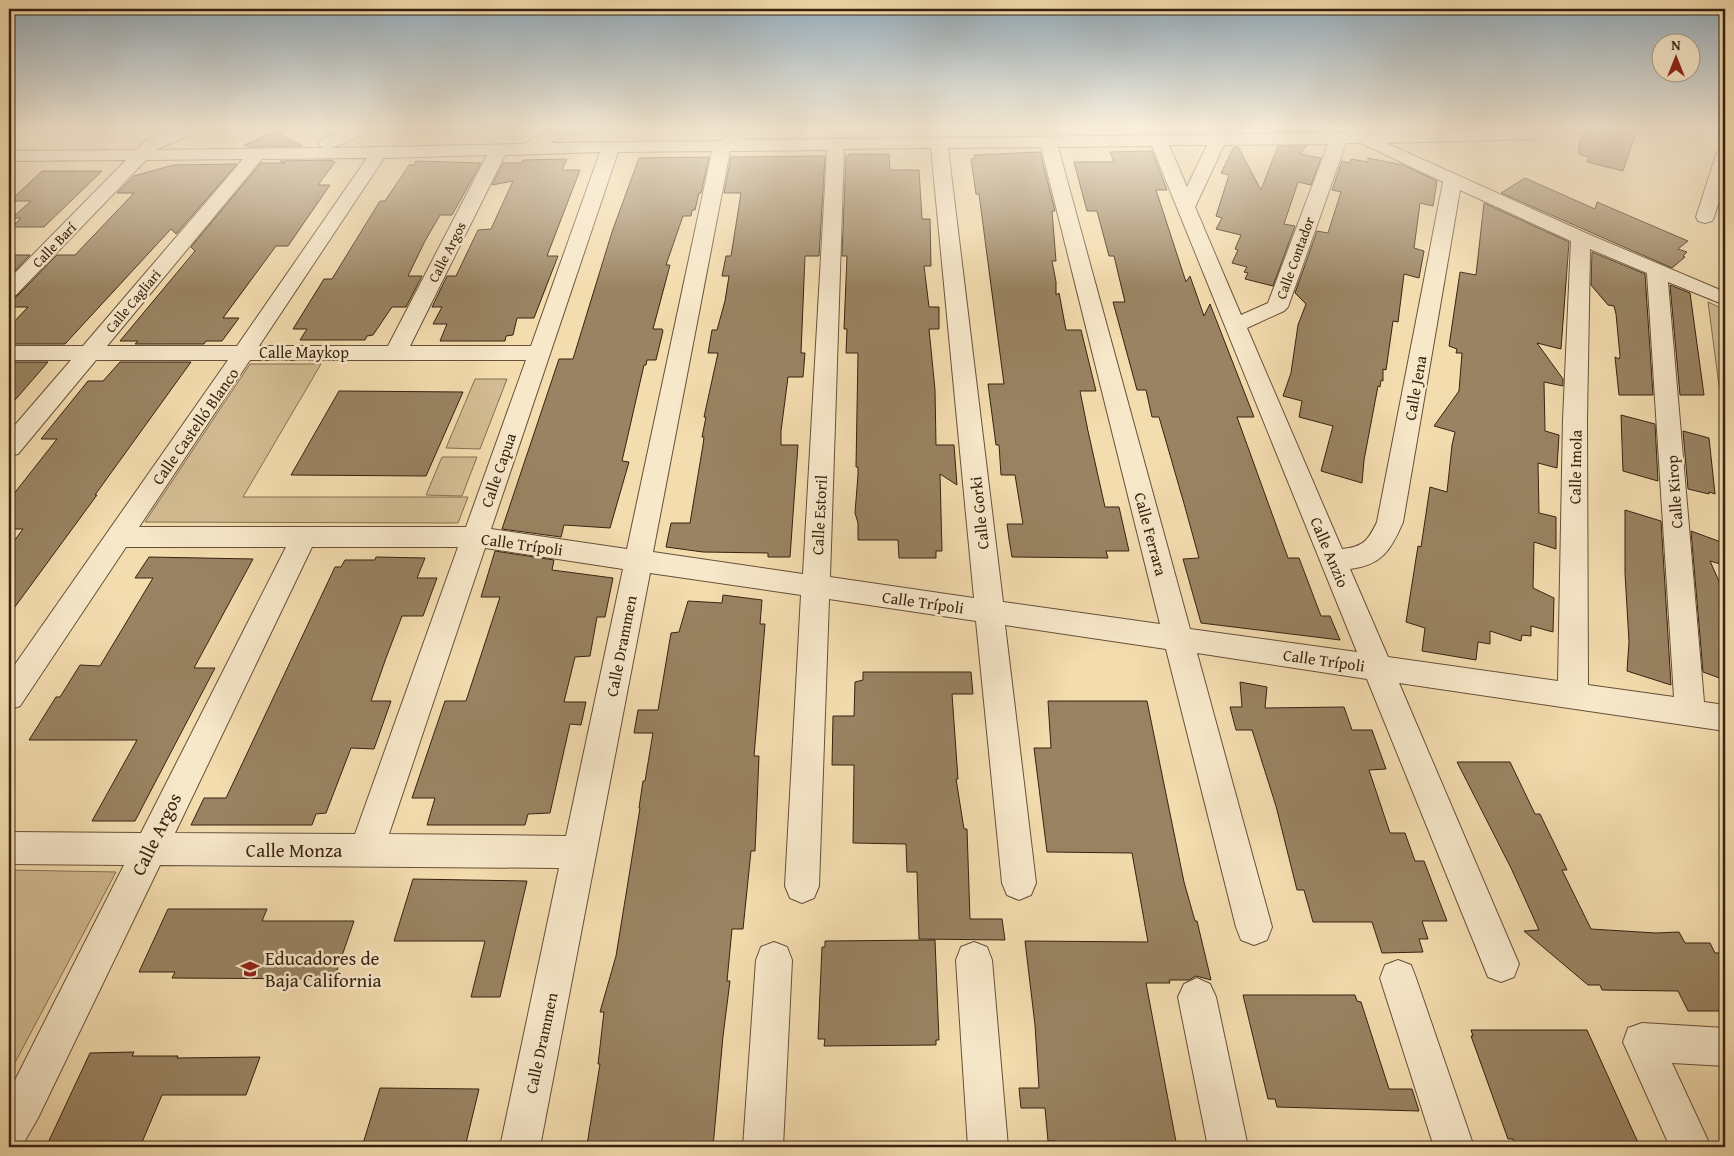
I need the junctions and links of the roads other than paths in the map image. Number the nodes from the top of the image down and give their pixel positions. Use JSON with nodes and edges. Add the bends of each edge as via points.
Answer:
{"nodes":[{"id":1,"x":1453,"y":180,"type":"edge"},
{"id":2,"x":116,"y":181,"type":"edge"},
{"id":3,"x":234,"y":181,"type":"edge"},
{"id":4,"x":361,"y":181,"type":"edge"},
{"id":5,"x":482,"y":181,"type":"edge"},
{"id":6,"x":599,"y":181,"type":"edge"},
{"id":7,"x":715,"y":181,"type":"edge"},
{"id":8,"x":834,"y":181,"type":"edge"},
{"id":9,"x":948,"y":181,"type":"edge"},
{"id":10,"x":1058,"y":181,"type":"edge"},
{"id":11,"x":1175,"y":181,"type":"edge"},
{"id":12,"x":1198,"y":181,"type":"edge"},
{"id":13,"x":1323,"y":181,"type":"edge"},
{"id":14,"x":1455,"y":181,"type":"edge"},
{"id":15,"x":1717,"y":181,"type":"edge"},
{"id":16,"x":1186,"y":207,"type":"junction"},
{"id":17,"x":1705,"y":218,"type":"dead end"},
{"id":18,"x":1581,"y":238,"type":"junction"},
{"id":19,"x":1657,"y":271,"type":"junction"},
{"id":20,"x":9,"y":291,"type":"edge"},
{"id":21,"x":1725,"y":299,"type":"edge"},
{"id":22,"x":1234,"y":326,"type":"junction"},
{"id":23,"x":246,"y":352,"type":"junction"},
{"id":24,"x":9,"y":353,"type":"edge"},
{"id":25,"x":88,"y":353,"type":"junction"},
{"id":26,"x":395,"y":353,"type":"junction"},
{"id":27,"x":539,"y":353,"type":"junction"},
{"id":28,"x":9,"y":448,"type":"edge"},
{"id":29,"x":118,"y":537,"type":"junction"},
{"id":30,"x":304,"y":537,"type":"junction"},
{"id":31,"x":475,"y":538,"type":"junction"},
{"id":32,"x":1333,"y":560,"type":"junction"},
{"id":33,"x":638,"y":561,"type":"junction"},
{"id":34,"x":816,"y":586,"type":"junction"},
{"id":35,"x":990,"y":612,"type":"junction"},
{"id":36,"x":1178,"y":639,"type":"junction"},
{"id":37,"x":1378,"y":668,"type":"junction"},
{"id":38,"x":1573,"y":696,"type":"junction"},
{"id":39,"x":9,"y":697,"type":"edge"},
{"id":40,"x":1690,"y":713,"type":"junction"},
{"id":41,"x":1725,"y":718,"type":"edge"},
{"id":42,"x":9,"y":848,"type":"edge"},
{"id":43,"x":148,"y":849,"type":"junction"},
{"id":44,"x":366,"y":851,"type":"junction"},
{"id":45,"x":580,"y":852,"type":"junction"},
{"id":46,"x":1019,"y":883,"type":"dead end"},
{"id":47,"x":802,"y":886,"type":"dead end"},
{"id":48,"x":1254,"y":927,"type":"dead end"},
{"id":49,"x":774,"y":960,"type":"dead end"},
{"id":50,"x":974,"y":960,"type":"dead end"},
{"id":51,"x":1501,"y":964,"type":"dead end"},
{"id":52,"x":1398,"y":978,"type":"dead end"},
{"id":53,"x":1197,"y":997,"type":"dead end"},
{"id":54,"x":1725,"y":1047,"type":"edge"},
{"id":55,"x":9,"y":1130,"type":"edge"},
{"id":56,"x":520,"y":1147,"type":"edge"},
{"id":57,"x":763,"y":1147,"type":"edge"},
{"id":58,"x":988,"y":1147,"type":"edge"},
{"id":59,"x":1228,"y":1147,"type":"edge"},
{"id":60,"x":1454,"y":1147,"type":"edge"},
{"id":61,"x":1691,"y":1147,"type":"edge"}],
"edges":[{"from":1,"to":32,"type":"street","name":"Calle Jena","via":[[1390,522],[1382,542],[1372,553],[1356,559]]},
{"from":2,"to":20,"type":"street","name":"Calle Barí"},
{"from":3,"to":25,"type":"street","name":"Calle Cagliari"},
{"from":4,"to":23,"type":"street","name":"Calle Castelló Blanco"},
{"from":5,"to":26,"type":"street","name":"Calle Argos"},
{"from":6,"to":27,"type":"street","name":"Calle Capua"},
{"from":7,"to":33,"type":"street","name":"Calle Drammen"},
{"from":8,"to":34,"type":"street","name":"Calle Estoril"},
{"from":9,"to":35,"type":"street","name":"Calle Gorki"},
{"from":10,"to":36,"type":"street","name":"Calle Ferrara"},
{"from":11,"to":16,"type":"street","name":"Calle Anzio"},
{"from":12,"to":16,"type":"street"},
{"from":13,"to":22,"type":"street","name":"Calle Contador","via":[[1277,306]]},
{"from":14,"to":18,"type":"street"},
{"from":15,"to":17,"type":"street"},
{"from":16,"to":22,"type":"street","name":"Calle Anzio"},
{"from":18,"to":19,"type":"street"},
{"from":18,"to":38,"type":"street","name":"Calle Imola","via":[[1575,420]]},
{"from":19,"to":21,"type":"street"},
{"from":19,"to":40,"type":"street","name":"Calle Kirop"},
{"from":22,"to":32,"type":"street","name":"Calle Anzio"},
{"from":23,"to":25,"type":"street","name":"Calle Maykop"},
{"from":23,"to":26,"type":"street","name":"Calle Maykop"},
{"from":23,"to":29,"type":"street","name":"Calle Castelló Blanco"},
{"from":24,"to":25,"type":"street","name":"Calle Maykop"},
{"from":25,"to":28,"type":"street","name":"Calle Cagliari"},
{"from":26,"to":27,"type":"street","name":"Calle Maykop"},
{"from":27,"to":31,"type":"street","name":"Calle Capua"},
{"from":29,"to":30,"type":"street","name":"Calle Trípoli"},
{"from":29,"to":39,"type":"street","name":"Calle Castelló Blanco"},
{"from":30,"to":31,"type":"street","name":"Calle Trípoli"},
{"from":30,"to":43,"type":"street","name":"Calle Argos"},
{"from":31,"to":33,"type":"street","name":"Calle Trípoli"},
{"from":31,"to":44,"type":"street","name":"Calle Capua"},
{"from":32,"to":37,"type":"street","name":"Calle Anzio"},
{"from":33,"to":34,"type":"street","name":"Calle Trípoli"},
{"from":33,"to":45,"type":"street","name":"Calle Drammen"},
{"from":34,"to":35,"type":"street","name":"Calle Trípoli"},
{"from":34,"to":47,"type":"street","name":"Calle Estoril"},
{"from":35,"to":36,"type":"street","name":"Calle Trípoli"},
{"from":35,"to":46,"type":"street","name":"Calle Gorki"},
{"from":36,"to":37,"type":"street","name":"Calle Trípoli"},
{"from":36,"to":48,"type":"street","name":"Calle Ferrara"},
{"from":37,"to":38,"type":"street","name":"Calle Trípoli"},
{"from":37,"to":51,"type":"street","name":"Calle Anzio"},
{"from":38,"to":40,"type":"street","name":"Calle Trípoli"},
{"from":40,"to":41,"type":"street","name":"Calle Trípoli"},
{"from":42,"to":43,"type":"street","name":"Calle Monza"},
{"from":43,"to":44,"type":"street","name":"Calle Monza"},
{"from":43,"to":55,"type":"street","name":"Calle Argos"},
{"from":44,"to":45,"type":"street","name":"Calle Monza"},
{"from":45,"to":56,"type":"street","name":"Calle Drammen"},
{"from":49,"to":57,"type":"street"},
{"from":50,"to":58,"type":"street"},
{"from":52,"to":60,"type":"street"},
{"from":53,"to":59,"type":"street"},
{"from":54,"to":61,"type":"street","via":[[1642,1042]]}]}
